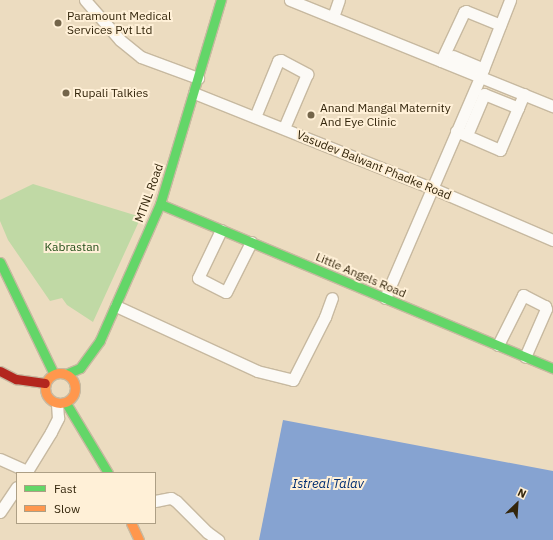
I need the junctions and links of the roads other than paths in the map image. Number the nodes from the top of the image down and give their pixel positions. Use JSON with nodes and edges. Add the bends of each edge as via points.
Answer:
{"nodes":[{"id":1,"x":85,"y":0,"type":"edge"},
{"id":2,"x":221,"y":0,"type":"edge"},
{"id":3,"x":290,"y":0,"type":"edge"},
{"id":4,"x":339,"y":0,"type":"edge"},
{"id":5,"x":510,"y":0,"type":"edge"},
{"id":6,"x":333,"y":17,"type":"junction"},
{"id":7,"x":500,"y":25,"type":"junction"},
{"id":8,"x":447,"y":55,"type":"junction"},
{"id":9,"x":480,"y":69,"type":"junction"},
{"id":10,"x":198,"y":78,"type":"junction"},
{"id":11,"x":194,"y":93,"type":"junction"},
{"id":12,"x":484,"y":94,"type":"junction"},
{"id":13,"x":524,"y":94,"type":"junction"},
{"id":14,"x":553,"y":106,"type":"edge"},
{"id":15,"x":518,"y":108,"type":"junction"},
{"id":16,"x":255,"y":117,"type":"junction"},
{"id":17,"x":284,"y":128,"type":"junction"},
{"id":18,"x":470,"y":130,"type":"dead end"},
{"id":19,"x":456,"y":131,"type":"junction"},
{"id":20,"x":432,"y":188,"type":"junction"},
{"id":21,"x":160,"y":204,"type":"junction"},
{"id":22,"x":231,"y":234,"type":"junction"},
{"id":23,"x":553,"y":240,"type":"edge"},
{"id":24,"x":251,"y":242,"type":"junction"},
{"id":25,"x":0,"y":262,"type":"edge"},
{"id":26,"x":332,"y":298,"type":"dead end"},
{"id":27,"x":385,"y":298,"type":"junction"},
{"id":28,"x":116,"y":306,"type":"junction"},
{"id":29,"x":498,"y":345,"type":"junction"},
{"id":30,"x":525,"y":357,"type":"junction"},
{"id":31,"x":553,"y":368,"type":"edge"},
{"id":32,"x":0,"y":371,"type":"edge"},
{"id":33,"x":54,"y":374,"type":"junction"},
{"id":34,"x":66,"y":374,"type":"junction"},
{"id":35,"x":45,"y":383,"type":"junction"},
{"id":36,"x":61,"y":403,"type":"junction"},
{"id":37,"x":0,"y":459,"type":"edge"},
{"id":38,"x":27,"y":472,"type":"edge"},
{"id":39,"x":107,"y":472,"type":"edge"},
{"id":40,"x":16,"y":488,"type":"edge"},
{"id":41,"x":156,"y":501,"type":"edge"},
{"id":42,"x":0,"y":512,"type":"edge"},
{"id":43,"x":131,"y":524,"type":"edge"},
{"id":44,"x":139,"y":540,"type":"edge"},
{"id":45,"x":218,"y":540,"type":"edge"}],
"edges":[{"from":1,"to":10,"type":"street","via":[[120,40],[141,57]]},
{"from":2,"to":10,"type":"street","name":"MTNL Road"},
{"from":3,"to":6,"type":"street"},
{"from":4,"to":6,"type":"street"},
{"from":5,"to":7,"type":"street"},
{"from":6,"to":8,"type":"street"},
{"from":7,"to":8,"type":"street","via":[[466,11]]},
{"from":7,"to":9,"type":"street"},
{"from":8,"to":9,"type":"street"},
{"from":9,"to":12,"type":"street"},
{"from":9,"to":13,"type":"street"},
{"from":9,"to":19,"type":"street"},
{"from":10,"to":11,"type":"street","name":"MTNL Road"},
{"from":11,"to":16,"type":"street","name":"Vasudev Balwant Phadke Road"},
{"from":11,"to":21,"type":"street","name":"MTNL Road"},
{"from":12,"to":15,"type":"street"},
{"from":12,"to":18,"type":"street"},
{"from":13,"to":14,"type":"street"},
{"from":13,"to":15,"type":"street"},
{"from":15,"to":19,"type":"street","via":[[500,150]]},
{"from":16,"to":17,"type":"street","name":"Vasudev Balwant Phadke Road"},
{"from":16,"to":17,"type":"street","via":[[278,61],[282,60],[307,74]]},
{"from":17,"to":20,"type":"street","name":"Vasudev Balwant Phadke Road"},
{"from":19,"to":20,"type":"street"},
{"from":20,"to":23,"type":"street","name":"Vasudev Balwant Phadke Road"},
{"from":20,"to":27,"type":"street"},
{"from":21,"to":22,"type":"street","name":"Little Angels Road"},
{"from":21,"to":28,"type":"street","name":"MTNL Road"},
{"from":22,"to":24,"type":"street","name":"Little Angels Road"},
{"from":22,"to":24,"type":"street","via":[[198,278],[226,292]]},
{"from":24,"to":27,"type":"street","name":"Little Angels Road"},
{"from":25,"to":33,"type":"street"},
{"from":26,"to":28,"type":"street","via":[[293,380],[257,371]]},
{"from":27,"to":29,"type":"street","name":"Little Angels Road"},
{"from":28,"to":34,"type":"street","name":"MTNL Road","via":[[100,340],[80,368]]},
{"from":29,"to":30,"type":"street","name":"Little Angels Road"},
{"from":29,"to":30,"type":"street","via":[[523,295],[545,306],[546,309]]},
{"from":30,"to":31,"type":"street","name":"Little Angels Road"},
{"from":32,"to":35,"type":"street","via":[[16,379]]},
{"from":33,"to":34,"type":"street"},
{"from":33,"to":35,"type":"street"},
{"from":34,"to":36,"type":"street","via":[[73,381],[75,391]]},
{"from":35,"to":36,"type":"street","via":[[46,396]]},
{"from":36,"to":38,"type":"street","via":[[58,418]]},
{"from":36,"to":39,"type":"street"},
{"from":37,"to":38,"type":"street"},
{"from":40,"to":42,"type":"street"},
{"from":41,"to":45,"type":"street","via":[[168,498],[176,501]]},
{"from":43,"to":44,"type":"street"}]}
